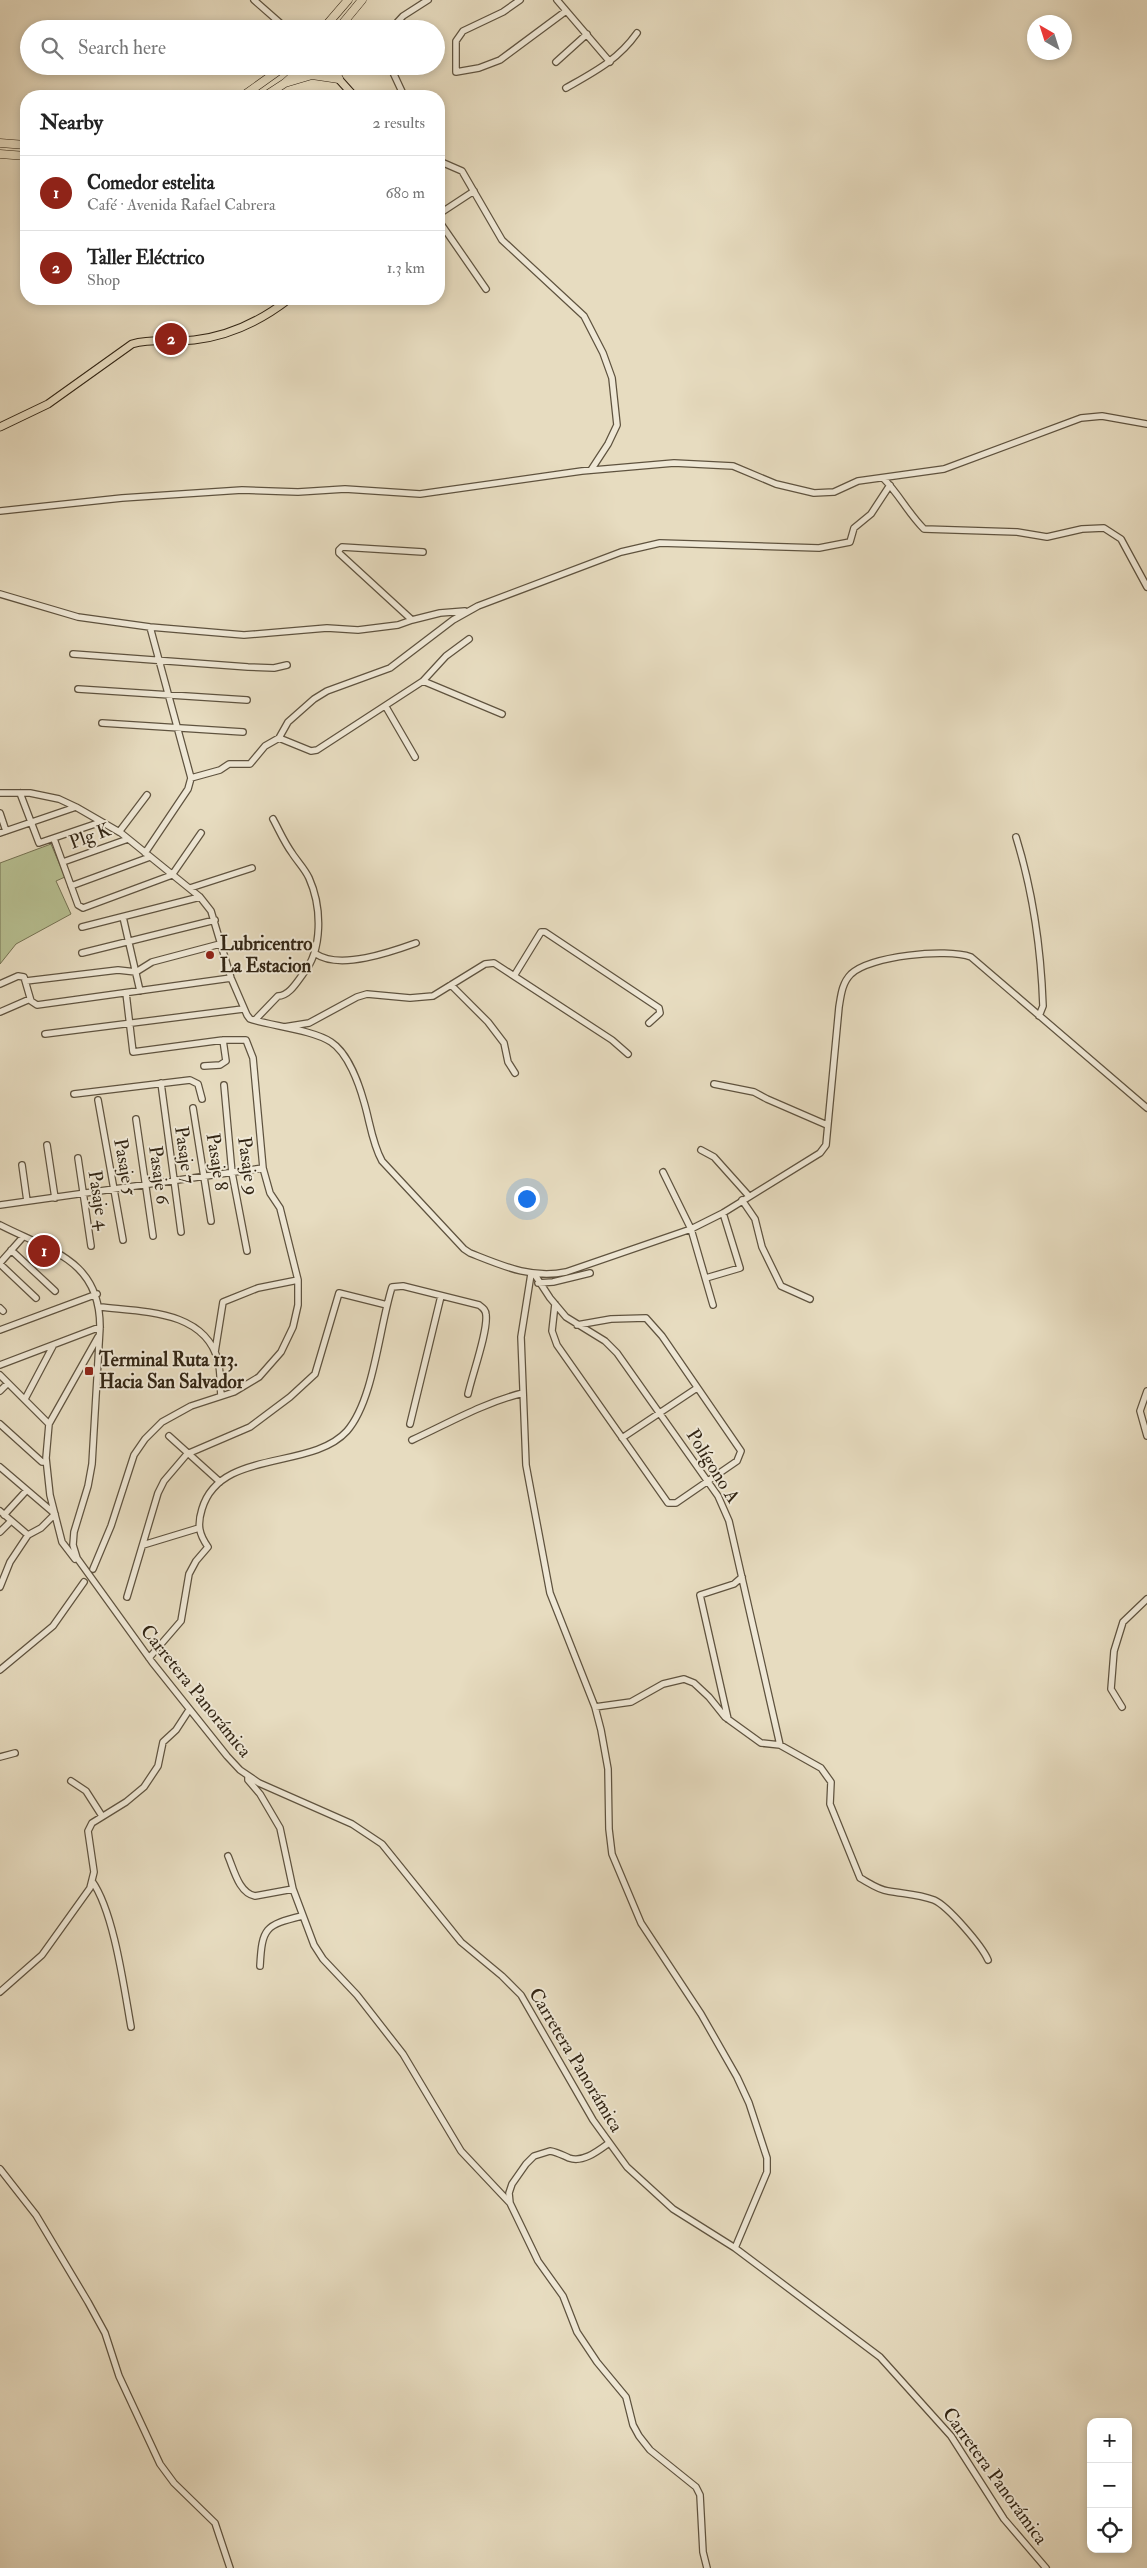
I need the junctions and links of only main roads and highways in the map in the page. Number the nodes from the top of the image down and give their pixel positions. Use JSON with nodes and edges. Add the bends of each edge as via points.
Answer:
{"nodes":[{"id":1,"x":348,"y":0,"type":"edge"},
{"id":2,"x":362,"y":0,"type":"edge"},
{"id":3,"x":331,"y":20,"type":"edge"},
{"id":4,"x":347,"y":20,"type":"edge"},
{"id":5,"x":272,"y":75,"type":"edge"},
{"id":6,"x":294,"y":75,"type":"edge"},
{"id":7,"x":335,"y":75,"type":"edge"},
{"id":8,"x":337,"y":75,"type":"edge"},
{"id":9,"x":339,"y":79,"type":"junction"},
{"id":10,"x":285,"y":83,"type":"junction"},
{"id":11,"x":251,"y":90,"type":"edge"},
{"id":12,"x":274,"y":90,"type":"edge"},
{"id":13,"x":349,"y":90,"type":"edge"},
{"id":14,"x":0,"y":143,"type":"edge"},
{"id":15,"x":20,"y":145,"type":"edge"},
{"id":16,"x":0,"y":154,"type":"edge"},
{"id":17,"x":20,"y":156,"type":"edge"},
{"id":18,"x":280,"y":305,"type":"edge"},
{"id":19,"x":0,"y":427,"type":"edge"}],
"edges":[{"from":1,"to":3,"type":"highway"},
{"from":2,"to":4,"type":"highway"},
{"from":5,"to":11,"type":"highway"},
{"from":6,"to":10,"type":"highway"},
{"from":7,"to":9,"type":"main road"},
{"from":8,"to":9,"type":"highway"},
{"from":9,"to":10,"type":"highway","via":[[312,75]]},
{"from":9,"to":13,"type":"main road"},
{"from":10,"to":12,"type":"highway"},
{"from":14,"to":15,"type":"highway"},
{"from":16,"to":17,"type":"highway"},
{"from":18,"to":19,"type":"main road","via":[[260,318],[222,334],[194,340],[132,344],[52,401]]}]}
